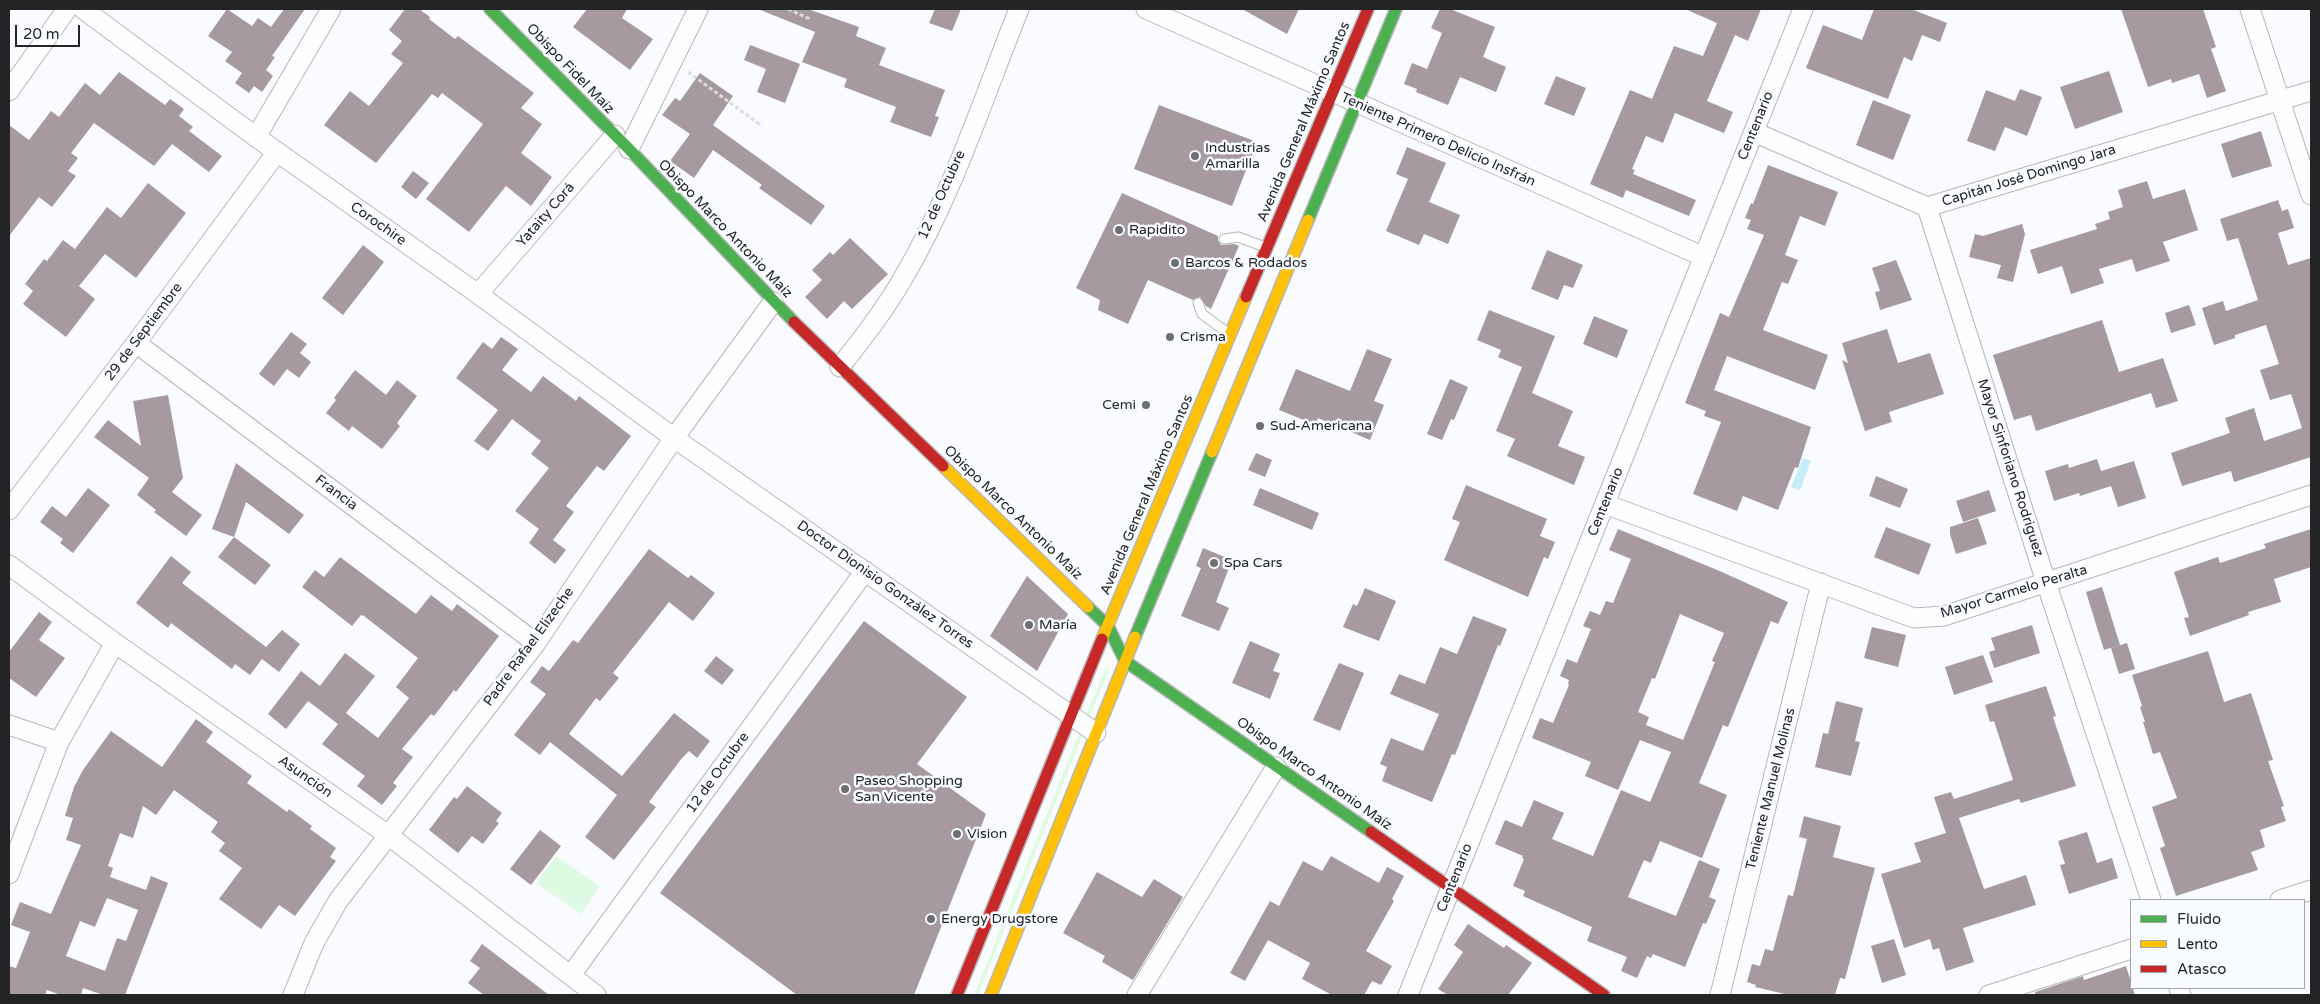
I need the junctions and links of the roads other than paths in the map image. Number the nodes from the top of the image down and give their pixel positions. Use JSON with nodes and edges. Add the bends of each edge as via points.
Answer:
{"nodes":[{"id":1,"x":67,"y":9,"type":"edge"},
{"id":2,"x":83,"y":9,"type":"edge"},
{"id":3,"x":330,"y":9,"type":"edge"},
{"id":4,"x":490,"y":9,"type":"edge"},
{"id":5,"x":698,"y":9,"type":"edge"},
{"id":6,"x":1019,"y":9,"type":"edge"},
{"id":7,"x":1146,"y":9,"type":"edge"},
{"id":8,"x":1368,"y":9,"type":"edge"},
{"id":9,"x":1396,"y":9,"type":"edge"},
{"id":10,"x":1803,"y":9,"type":"edge"},
{"id":11,"x":2250,"y":9,"type":"edge"},
{"id":12,"x":9,"y":91,"type":"edge"},
{"id":13,"x":2311,"y":91,"type":"edge"},
{"id":14,"x":1334,"y":93,"type":"junction"},
{"id":15,"x":2281,"y":101,"type":"junction"},
{"id":16,"x":1357,"y":103,"type":"junction"},
{"id":17,"x":1754,"y":132,"type":"junction"},
{"id":18,"x":615,"y":135,"type":"junction"},
{"id":19,"x":256,"y":138,"type":"junction"},
{"id":20,"x":629,"y":149,"type":"junction"},
{"id":21,"x":277,"y":152,"type":"junction"},
{"id":22,"x":2311,"y":195,"type":"edge"},
{"id":23,"x":1927,"y":206,"type":"junction"},
{"id":24,"x":1224,"y":239,"type":"dead end"},
{"id":25,"x":1268,"y":248,"type":"junction"},
{"id":26,"x":1704,"y":258,"type":"junction"},
{"id":27,"x":478,"y":294,"type":"junction"},
{"id":28,"x":773,"y":302,"type":"junction"},
{"id":29,"x":1198,"y":302,"type":"dead end"},
{"id":30,"x":1231,"y":335,"type":"junction"},
{"id":31,"x":136,"y":343,"type":"junction"},
{"id":32,"x":840,"y":367,"type":"junction"},
{"id":33,"x":674,"y":438,"type":"junction"},
{"id":34,"x":2311,"y":494,"type":"edge"},
{"id":35,"x":1605,"y":504,"type":"junction"},
{"id":36,"x":9,"y":510,"type":"edge"},
{"id":37,"x":9,"y":565,"type":"edge"},
{"id":38,"x":866,"y":571,"type":"junction"},
{"id":39,"x":2046,"y":582,"type":"junction"},
{"id":40,"x":1821,"y":584,"type":"junction"},
{"id":41,"x":1108,"y":626,"type":"junction"},
{"id":42,"x":536,"y":642,"type":"junction"},
{"id":43,"x":115,"y":643,"type":"junction"},
{"id":44,"x":1125,"y":661,"type":"junction"},
{"id":45,"x":1070,"y":715,"type":"junction"},
{"id":46,"x":9,"y":725,"type":"edge"},
{"id":47,"x":1096,"y":733,"type":"junction"},
{"id":48,"x":59,"y":742,"type":"junction"},
{"id":49,"x":1276,"y":767,"type":"junction"},
{"id":50,"x":388,"y":835,"type":"junction"},
{"id":51,"x":9,"y":874,"type":"edge"},
{"id":52,"x":1451,"y":889,"type":"junction"},
{"id":53,"x":2311,"y":890,"type":"edge"},
{"id":54,"x":2151,"y":899,"type":"edge"},
{"id":55,"x":2283,"y":899,"type":"edge"},
{"id":56,"x":2130,"y":949,"type":"edge"},
{"id":57,"x":571,"y":975,"type":"junction"},
{"id":58,"x":293,"y":995,"type":"edge"},
{"id":59,"x":596,"y":995,"type":"edge"},
{"id":60,"x":956,"y":995,"type":"edge"},
{"id":61,"x":991,"y":995,"type":"edge"},
{"id":62,"x":1137,"y":995,"type":"edge"},
{"id":63,"x":1408,"y":995,"type":"edge"},
{"id":64,"x":1604,"y":995,"type":"edge"},
{"id":65,"x":1720,"y":995,"type":"edge"},
{"id":66,"x":1989,"y":995,"type":"edge"}],
"edges":[{"from":1,"to":12,"type":"street"},
{"from":2,"to":19,"type":"street","name":"Corochire"},
{"from":3,"to":19,"type":"street"},
{"from":4,"to":18,"type":"main road","name":"Obispo Fidel Maíz"},
{"from":5,"to":20,"type":"street"},
{"from":6,"to":32,"type":"street","name":"12 de Octubre","via":[[948,185],[913,260],[871,326]]},
{"from":7,"to":14,"type":"street","name":"Teniente Primero Delicio Insfrán"},
{"from":8,"to":14,"type":"main road","name":"Avenida General Máximo Santos"},
{"from":9,"to":16,"type":"main road"},
{"from":10,"to":17,"type":"street","name":"Centenario"},
{"from":11,"to":15,"type":"street"},
{"from":13,"to":15,"type":"street","name":"Capitán José Domingo Jara"},
{"from":14,"to":16,"type":"street","name":"Teniente Primero Delicio Insfrán"},
{"from":14,"to":25,"type":"main road","name":"Avenida General Máximo Santos"},
{"from":15,"to":22,"type":"street"},
{"from":15,"to":23,"type":"street","name":"Capitán José Domingo Jara"},
{"from":16,"to":26,"type":"street","name":"Teniente Primero Delicio Insfrán"},
{"from":16,"to":44,"type":"main road"},
{"from":17,"to":23,"type":"street","name":"Capitán José Domingo Jara"},
{"from":17,"to":26,"type":"street","name":"Centenario"},
{"from":18,"to":20,"type":"main road","name":"Obispo Fidel Maíz"},
{"from":18,"to":27,"type":"street","name":"Yataity Corá"},
{"from":19,"to":21,"type":"street","name":"Corochire"},
{"from":20,"to":28,"type":"main road","name":"Obispo Marco Antonio Maíz"},
{"from":21,"to":27,"type":"street","name":"Corochire"},
{"from":21,"to":31,"type":"street","name":"29 de Septiembre"},
{"from":23,"to":39,"type":"street","name":"Mayor Sinforiano Rodriguez"},
{"from":24,"to":25,"type":"lane","via":[[1238,237]]},
{"from":25,"to":30,"type":"main road","name":"Avenida General Máximo Santos"},
{"from":26,"to":35,"type":"street","name":"Centenario"},
{"from":27,"to":33,"type":"street","name":"Corochire"},
{"from":28,"to":32,"type":"main road","name":"Obispo Marco Antonio Maíz"},
{"from":28,"to":33,"type":"street","name":"Padre Rafael Elizeche"},
{"from":29,"to":30,"type":"lane","via":[[1202,314]]},
{"from":30,"to":41,"type":"main road","name":"Avenida General Máximo Santos"},
{"from":31,"to":36,"type":"street","name":"29 de Septiembre"},
{"from":31,"to":42,"type":"street","name":"Francia"},
{"from":32,"to":41,"type":"main road","name":"Obispo Marco Antonio Maíz"},
{"from":33,"to":38,"type":"street","name":"Doctor Dionisio González Torres"},
{"from":33,"to":42,"type":"street","name":"Padre Rafael Elizeche"},
{"from":34,"to":39,"type":"street","name":"Mayor Carmelo Peralta"},
{"from":35,"to":40,"type":"street","name":"Mayor Carmelo Peralta"},
{"from":35,"to":52,"type":"street","name":"Centenario"},
{"from":37,"to":43,"type":"street","name":"Asunción"},
{"from":38,"to":45,"type":"street","name":"Doctor Dionisio González Torres"},
{"from":38,"to":57,"type":"street","name":"12 de Octubre"},
{"from":39,"to":40,"type":"street","name":"Mayor Carmelo Peralta","via":[[1944,616],[1914,618]]},
{"from":39,"to":54,"type":"street","name":"Mayor Sinforiano Rodriguez"},
{"from":40,"to":65,"type":"street","name":"Teniente Manuel Molinas"},
{"from":41,"to":44,"type":"main road","name":"Obispo Marco Antonio Maíz"},
{"from":41,"to":45,"type":"main road","name":"Avenida General Máximo Santos"},
{"from":42,"to":50,"type":"street","name":"Padre Rafael Elizeche"},
{"from":43,"to":48,"type":"street"},
{"from":43,"to":50,"type":"street","name":"Asunción"},
{"from":44,"to":47,"type":"main road"},
{"from":44,"to":49,"type":"main road","name":"Obispo Marco Antonio Maíz"},
{"from":45,"to":47,"type":"street","name":"Doctor Dionisio González Torres"},
{"from":45,"to":60,"type":"main road","name":"Avenida General Máximo Santos"},
{"from":46,"to":48,"type":"street"},
{"from":47,"to":61,"type":"main road"},
{"from":48,"to":51,"type":"street"},
{"from":49,"to":52,"type":"main road","name":"Obispo Marco Antonio Maíz"},
{"from":49,"to":62,"type":"street"},
{"from":50,"to":57,"type":"street","name":"Asunción"},
{"from":50,"to":58,"type":"street","name":"Padre Rafael Elizeche","via":[[338,901],[314,943]]},
{"from":52,"to":63,"type":"street","name":"Centenario"},
{"from":52,"to":64,"type":"main road","name":"Obispo Marco Antonio Maíz"},
{"from":53,"to":55,"type":"street"},
{"from":56,"to":66,"type":"street"},
{"from":57,"to":59,"type":"street","name":"Asunción"}]}
